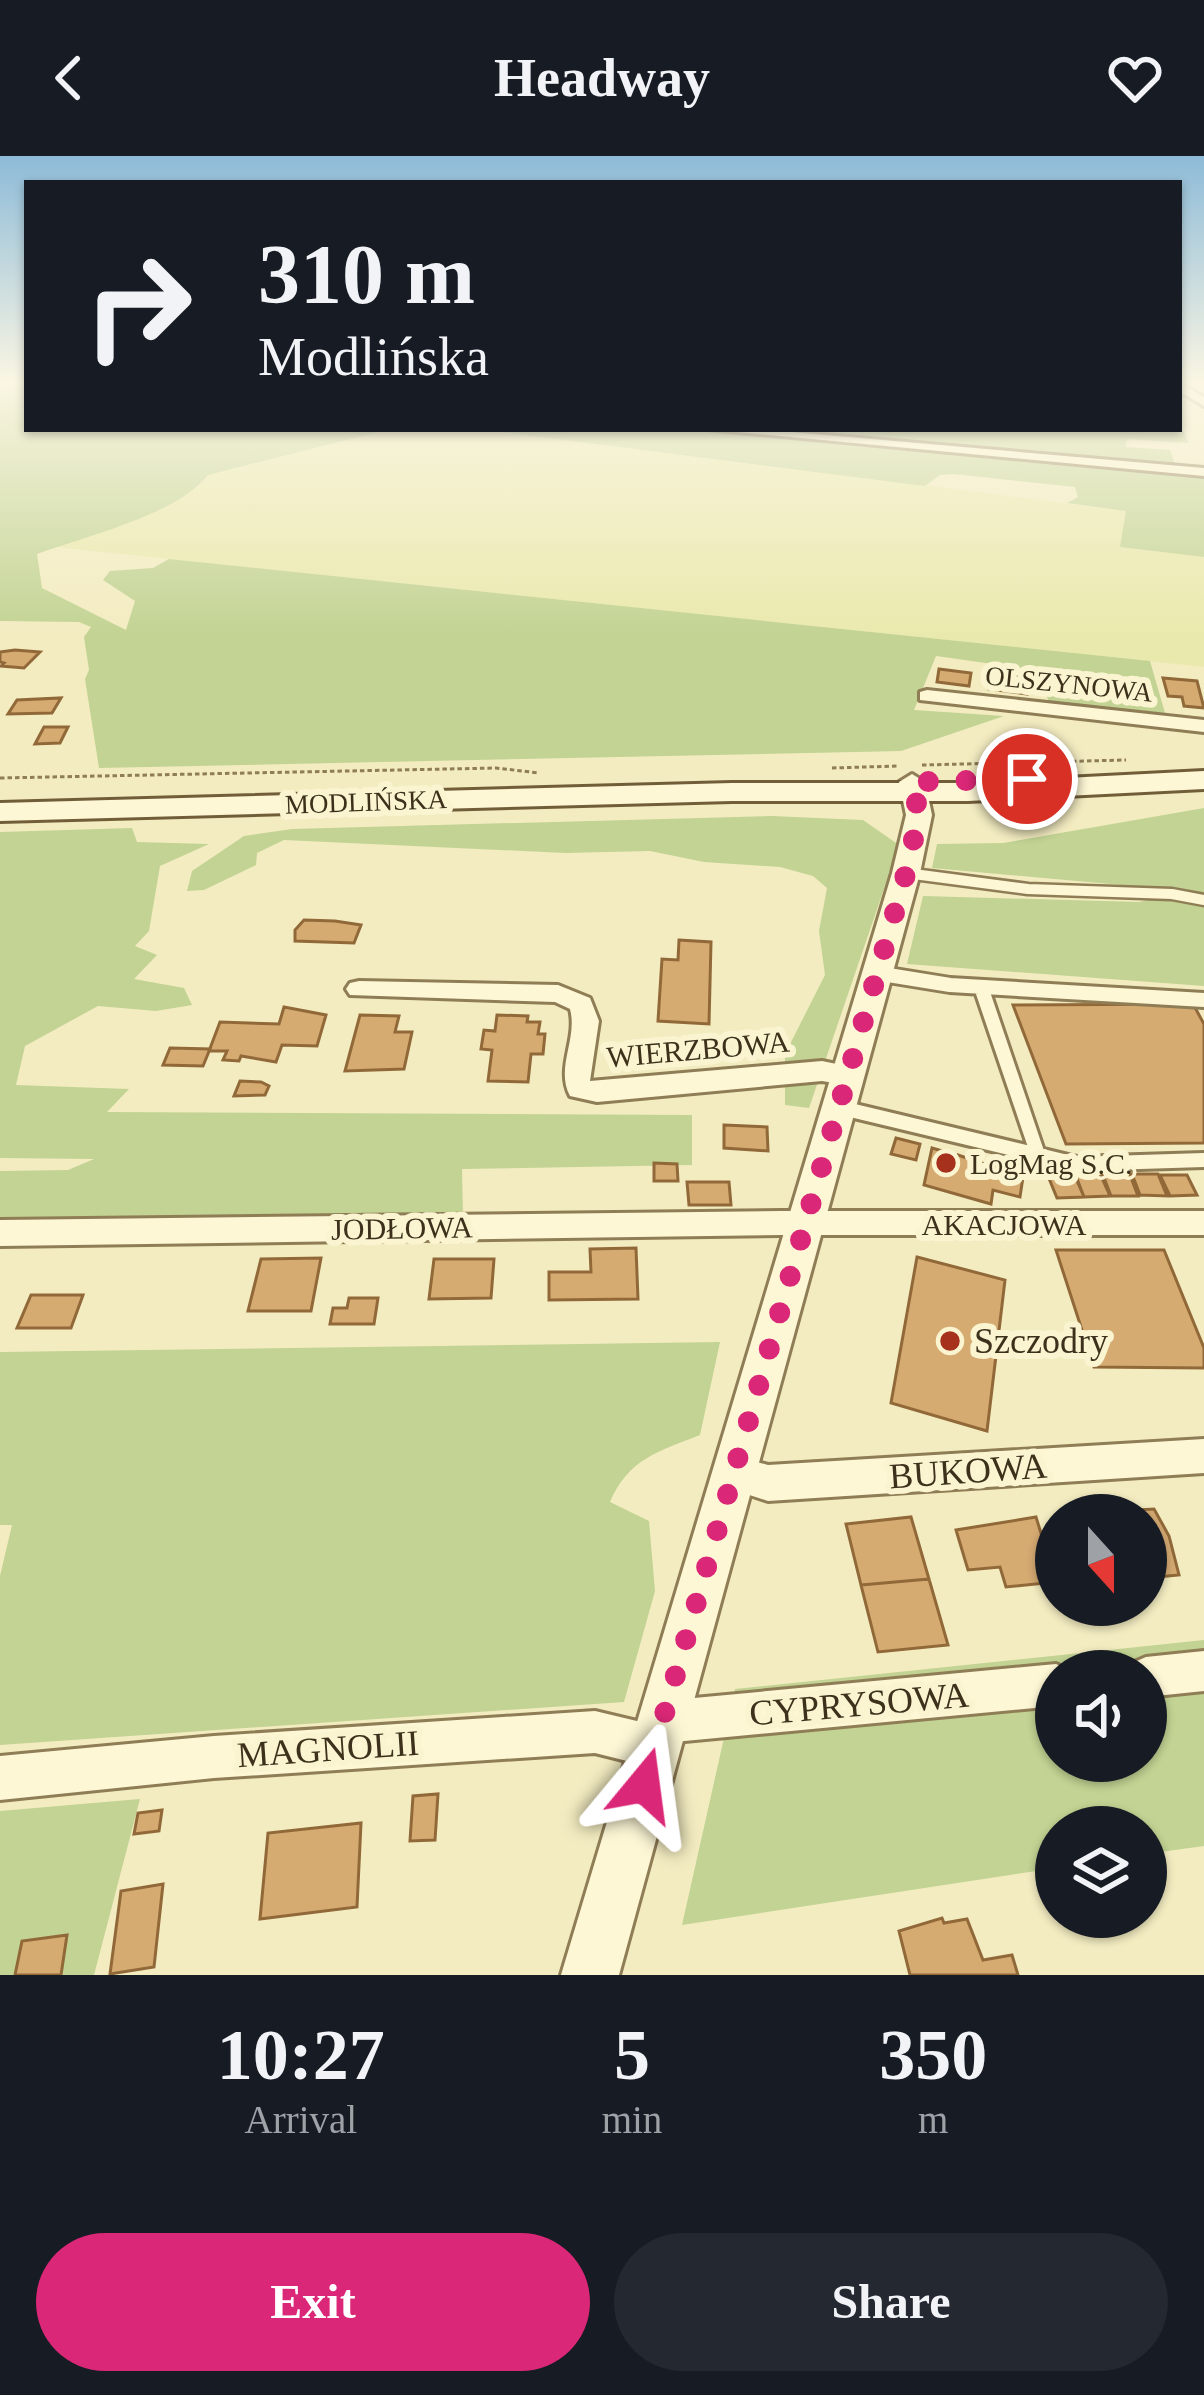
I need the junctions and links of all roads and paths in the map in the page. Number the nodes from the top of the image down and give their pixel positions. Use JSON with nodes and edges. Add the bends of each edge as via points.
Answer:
{"nodes":[{"id":1,"x":1145,"y":467,"type":"edge"},
{"id":2,"x":1204,"y":472,"type":"edge"},
{"id":3,"x":928,"y":696,"type":"dead end"},
{"id":4,"x":1204,"y":726,"type":"edge"},
{"id":5,"x":1132,"y":759,"type":"dead end"},
{"id":6,"x":822,"y":768,"type":"dead end"},
{"id":7,"x":558,"y":775,"type":"dead end"},
{"id":8,"x":0,"y":778,"type":"edge"},
{"id":9,"x":1204,"y":780,"type":"edge"},
{"id":10,"x":914,"y":787,"type":"junction"},
{"id":11,"x":0,"y":812,"type":"edge"},
{"id":12,"x":906,"y":873,"type":"junction"},
{"id":13,"x":1204,"y":900,"type":"edge"},
{"id":14,"x":877,"y":973,"type":"junction"},
{"id":15,"x":981,"y":987,"type":"junction"},
{"id":16,"x":359,"y":989,"type":"dead end"},
{"id":17,"x":1204,"y":1000,"type":"edge"},
{"id":18,"x":842,"y":1091,"type":"junction"},
{"id":19,"x":1038,"y":1155,"type":"junction"},
{"id":20,"x":1204,"y":1160,"type":"edge"},
{"id":21,"x":804,"y":1223,"type":"junction"},
{"id":22,"x":1204,"y":1223,"type":"edge"},
{"id":23,"x":0,"y":1233,"type":"edge"},
{"id":24,"x":1204,"y":1456,"type":"edge"},
{"id":25,"x":733,"y":1473,"type":"junction"},
{"id":26,"x":1204,"y":1672,"type":"edge"},
{"id":27,"x":1167,"y":1675,"type":"edge"},
{"id":28,"x":1035,"y":1688,"type":"edge"},
{"id":29,"x":658,"y":1735,"type":"junction"},
{"id":30,"x":0,"y":1778,"type":"edge"},
{"id":31,"x":590,"y":1975,"type":"edge"}],
"edges":[{"from":1,"to":2,"type":"street"},
{"from":3,"to":4,"type":"street","name":"OLSZYNOWA"},
{"from":5,"to":6,"type":"path"},
{"from":7,"to":8,"type":"path","via":[[496,768]]},
{"from":9,"to":10,"type":"main road","name":"MODLIŃSKA"},
{"from":10,"to":11,"type":"main road","name":"MODLIŃSKA"},
{"from":10,"to":12,"type":"street","via":[[918,825]]},
{"from":12,"to":13,"type":"lane"},
{"from":12,"to":14,"type":"street"},
{"from":14,"to":15,"type":"lane"},
{"from":14,"to":18,"type":"street"},
{"from":15,"to":17,"type":"lane"},
{"from":15,"to":19,"type":"lane"},
{"from":16,"to":18,"type":"street","name":"WIERZBOWA","via":[[558,994],[580,1004],[586,1021],[580,1089],[822,1071]]},
{"from":18,"to":19,"type":"lane"},
{"from":18,"to":21,"type":"street"},
{"from":19,"to":20,"type":"lane","via":[[1105,1166]]},
{"from":21,"to":22,"type":"street","name":"AKACJOWA"},
{"from":21,"to":23,"type":"street","name":"JODŁOWA"},
{"from":21,"to":25,"type":"street"},
{"from":24,"to":25,"type":"street","name":"BUKOWA","via":[[768,1483]]},
{"from":25,"to":29,"type":"street"},
{"from":26,"to":27,"type":"street"},
{"from":28,"to":29,"type":"street","name":"CYPRYSOWA"},
{"from":29,"to":30,"type":"street","name":"MAGNOLII","via":[[595,1732]]},
{"from":29,"to":31,"type":"street"}]}
